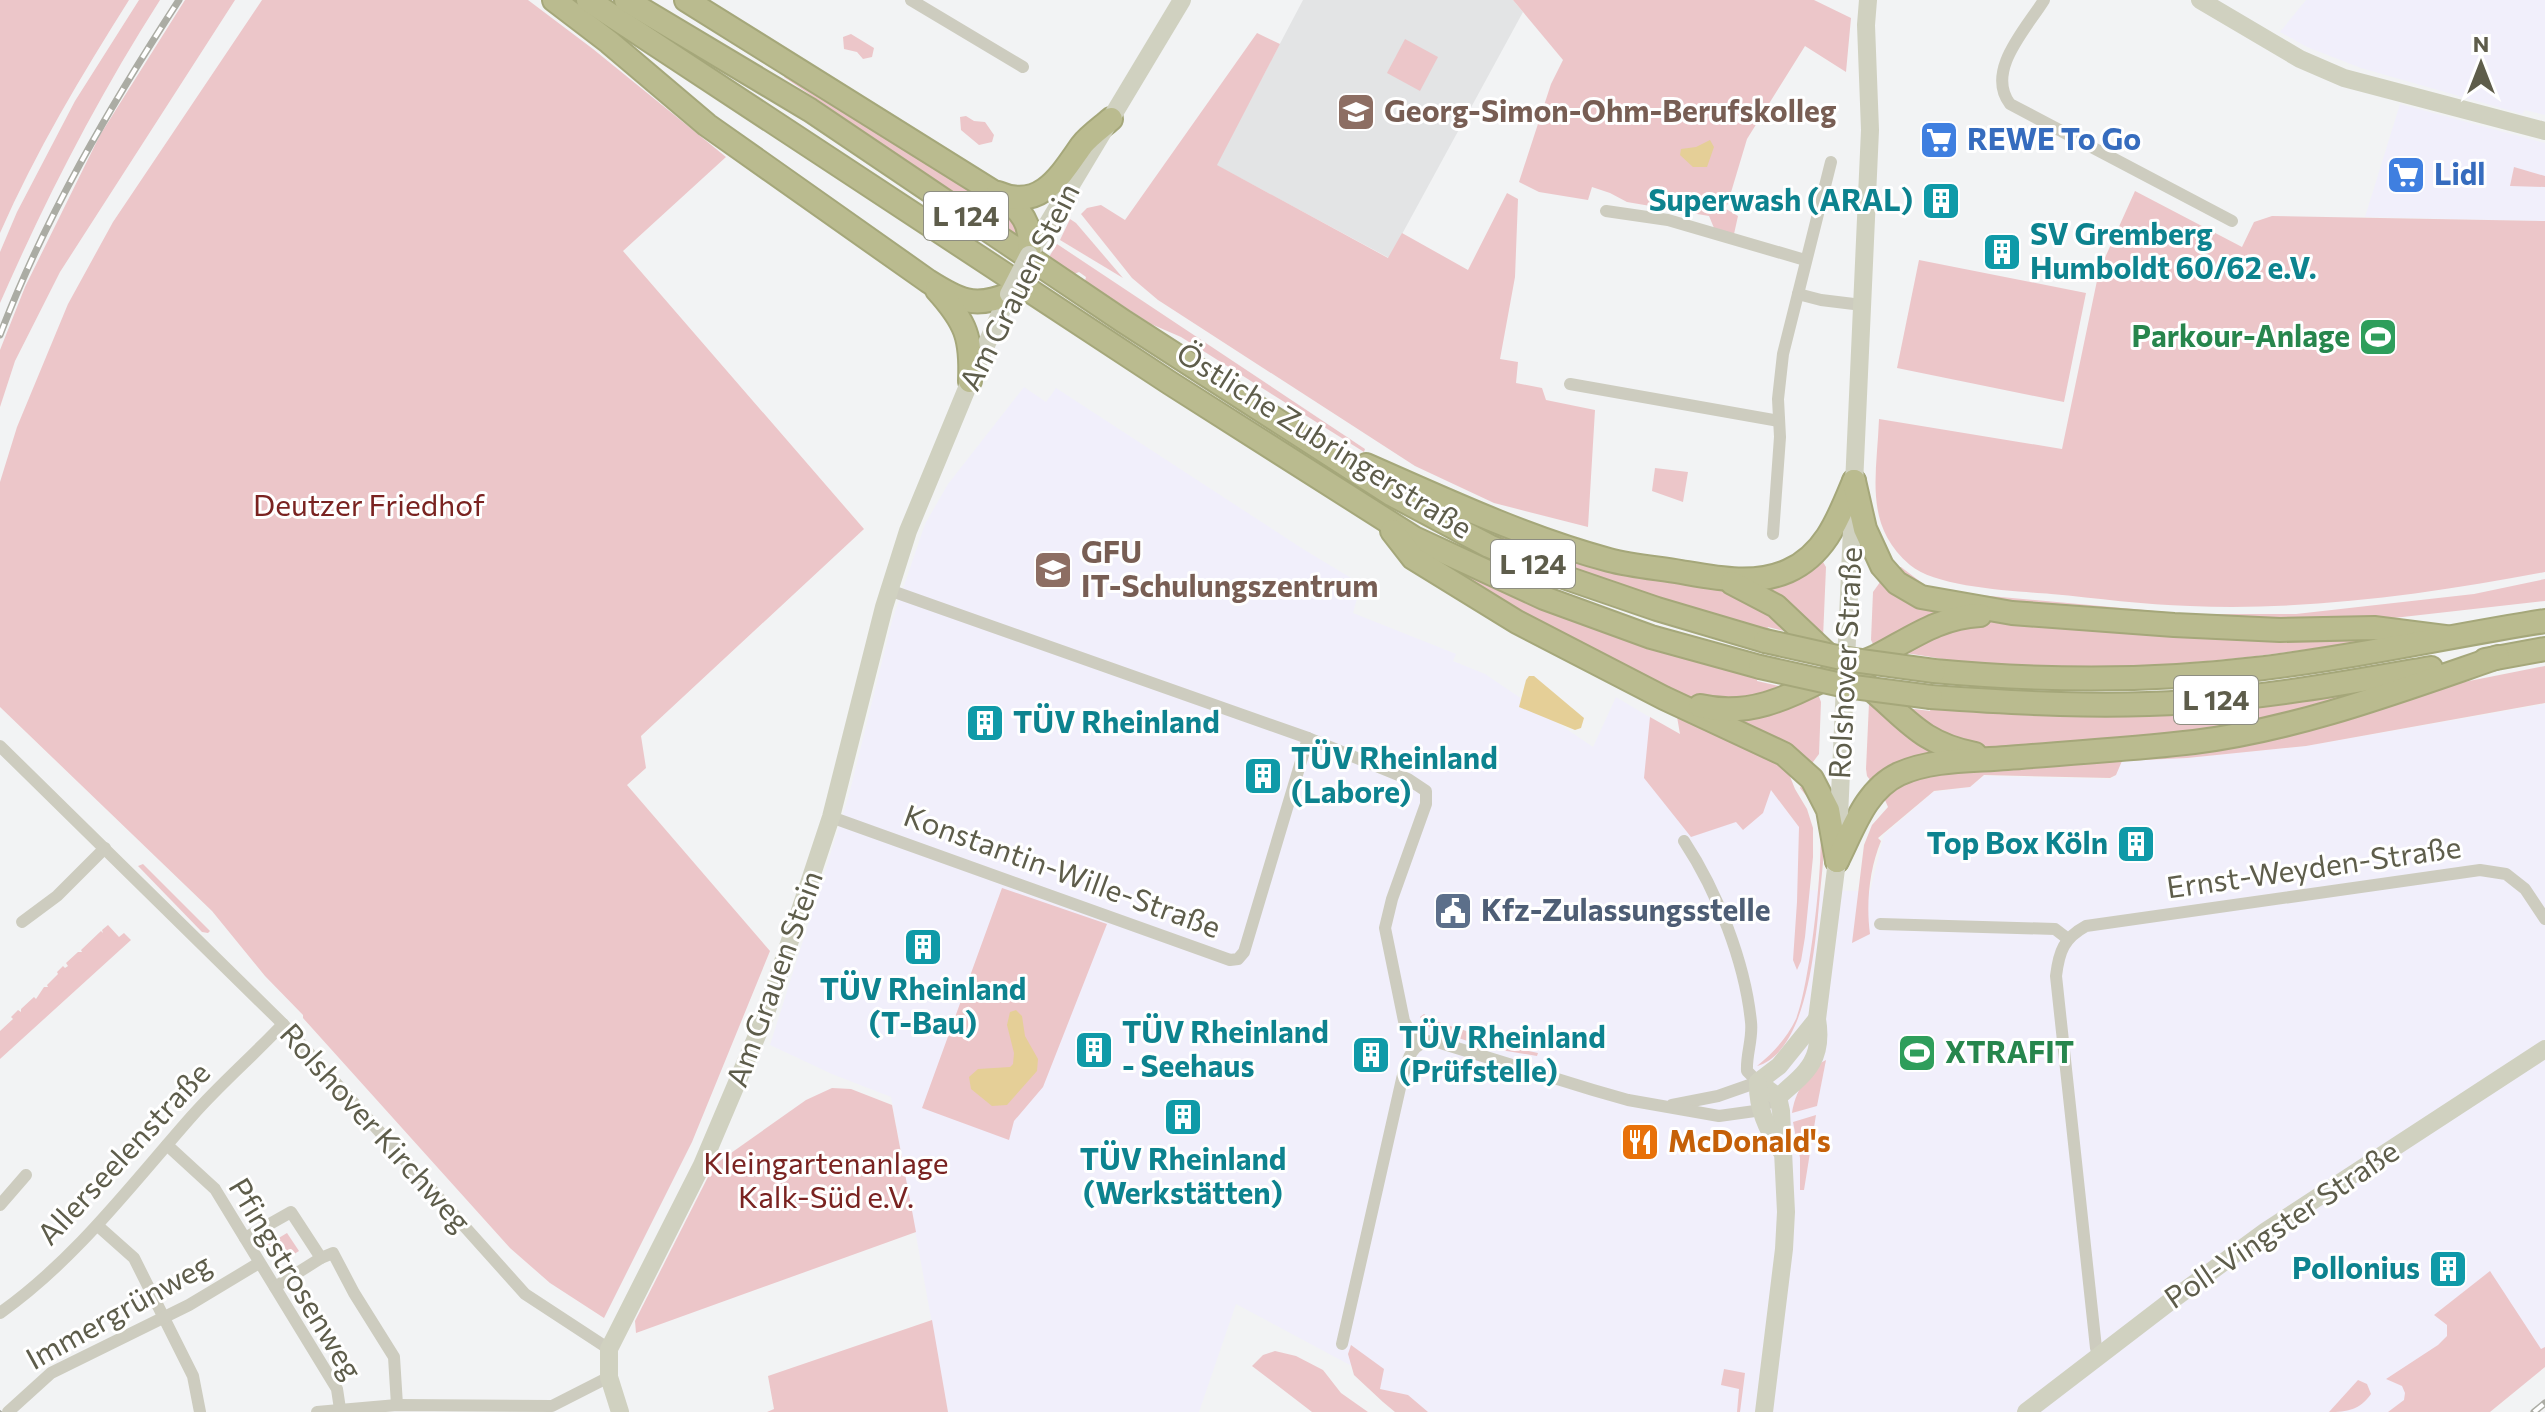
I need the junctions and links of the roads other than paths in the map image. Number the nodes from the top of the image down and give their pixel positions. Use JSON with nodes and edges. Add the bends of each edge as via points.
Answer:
{"nodes":[{"id":1,"x":554,"y":0,"type":"edge"},
{"id":2,"x":561,"y":0,"type":"edge"},
{"id":3,"x":588,"y":0,"type":"edge"},
{"id":4,"x":626,"y":0,"type":"edge"},
{"id":5,"x":649,"y":0,"type":"edge"},
{"id":6,"x":686,"y":0,"type":"edge"},
{"id":7,"x":911,"y":0,"type":"edge"},
{"id":8,"x":1182,"y":0,"type":"edge"},
{"id":9,"x":1868,"y":0,"type":"edge"},
{"id":10,"x":2044,"y":0,"type":"edge"},
{"id":11,"x":2200,"y":0,"type":"edge"},
{"id":12,"x":1023,"y":67,"type":"dead end"},
{"id":13,"x":810,"y":110,"type":"junction"},
{"id":14,"x":1111,"y":119,"type":"junction"},
{"id":15,"x":2545,"y":131,"type":"edge"},
{"id":16,"x":1831,"y":162,"type":"dead end"},
{"id":17,"x":853,"y":174,"type":"junction"},
{"id":18,"x":987,"y":188,"type":"junction"},
{"id":19,"x":1606,"y":211,"type":"dead end"},
{"id":20,"x":2232,"y":221,"type":"dead end"},
{"id":21,"x":1029,"y":255,"type":"junction"},
{"id":22,"x":1805,"y":260,"type":"junction"},
{"id":23,"x":928,"y":281,"type":"junction"},
{"id":24,"x":1009,"y":294,"type":"junction"},
{"id":25,"x":1798,"y":294,"type":"junction"},
{"id":26,"x":1862,"y":305,"type":"junction"},
{"id":27,"x":970,"y":381,"type":"junction"},
{"id":28,"x":1570,"y":384,"type":"dead end"},
{"id":29,"x":1779,"y":421,"type":"junction"},
{"id":30,"x":1319,"y":445,"type":"junction"},
{"id":31,"x":1854,"y":481,"type":"junction"},
{"id":32,"x":1385,"y":520,"type":"junction"},
{"id":33,"x":1773,"y":534,"type":"dead end"},
{"id":34,"x":1725,"y":580,"type":"junction"},
{"id":35,"x":889,"y":590,"type":"junction"},
{"id":36,"x":2012,"y":613,"type":"junction"},
{"id":37,"x":2545,"y":621,"type":"edge"},
{"id":38,"x":2445,"y":637,"type":"junction"},
{"id":39,"x":2545,"y":649,"type":"edge"},
{"id":40,"x":2498,"y":657,"type":"junction"},
{"id":41,"x":1845,"y":669,"type":"junction"},
{"id":42,"x":1664,"y":698,"type":"junction"},
{"id":43,"x":1308,"y":738,"type":"junction"},
{"id":44,"x":0,"y":746,"type":"edge"},
{"id":45,"x":2012,"y":758,"type":"junction"},
{"id":46,"x":831,"y":817,"type":"junction"},
{"id":47,"x":1684,"y":841,"type":"dead end"},
{"id":48,"x":105,"y":848,"type":"junction"},
{"id":49,"x":1837,"y":861,"type":"junction"},
{"id":50,"x":2545,"y":919,"type":"edge"},
{"id":51,"x":22,"y":922,"type":"dead end"},
{"id":52,"x":1880,"y":924,"type":"dead end"},
{"id":53,"x":2069,"y":937,"type":"junction"},
{"id":54,"x":1817,"y":1019,"type":"junction"},
{"id":55,"x":283,"y":1024,"type":"junction"},
{"id":56,"x":1418,"y":1044,"type":"junction"},
{"id":57,"x":2545,"y":1049,"type":"edge"},
{"id":58,"x":1758,"y":1082,"type":"junction"},
{"id":59,"x":1778,"y":1097,"type":"junction"},
{"id":60,"x":1668,"y":1106,"type":"junction"},
{"id":61,"x":1761,"y":1108,"type":"junction"},
{"id":62,"x":167,"y":1145,"type":"junction"},
{"id":63,"x":1781,"y":1151,"type":"junction"},
{"id":64,"x":26,"y":1175,"type":"dead end"},
{"id":65,"x":0,"y":1205,"type":"edge"},
{"id":66,"x":98,"y":1226,"type":"junction"},
{"id":67,"x":245,"y":1238,"type":"junction"},
{"id":68,"x":327,"y":1256,"type":"junction"},
{"id":69,"x":259,"y":1263,"type":"junction"},
{"id":70,"x":275,"y":1287,"type":"junction"},
{"id":71,"x":0,"y":1313,"type":"edge"},
{"id":72,"x":163,"y":1318,"type":"junction"},
{"id":73,"x":1342,"y":1344,"type":"dead end"},
{"id":74,"x":609,"y":1349,"type":"junction"},
{"id":75,"x":2102,"y":1354,"type":"junction"},
{"id":76,"x":609,"y":1377,"type":"junction"},
{"id":77,"x":397,"y":1405,"type":"junction"},
{"id":78,"x":340,"y":1409,"type":"junction"},
{"id":79,"x":8,"y":1412,"type":"edge"},
{"id":80,"x":200,"y":1412,"type":"edge"},
{"id":81,"x":317,"y":1412,"type":"edge"},
{"id":82,"x":620,"y":1412,"type":"edge"},
{"id":83,"x":1764,"y":1412,"type":"edge"},
{"id":84,"x":2026,"y":1412,"type":"edge"}],
"edges":[{"from":1,"to":23,"type":"highway","via":[[707,125]]},
{"from":2,"to":17,"type":"highway","via":[[785,140]]},
{"from":3,"to":17,"type":"highway","name":"Östliche Zubringerstraße","number":"L 124"},
{"from":4,"to":13,"type":"highway","name":"Östliche Zubringerstraße","number":"L 124"},
{"from":5,"to":13,"type":"highway","number":"L 124"},
{"from":6,"to":18,"type":"highway"},
{"from":7,"to":12,"type":"street"},
{"from":8,"to":14,"type":"street","name":"Am Grauen Stein"},
{"from":9,"to":26,"type":"street","name":"Rolshover Straße","via":[[1871,119]]},
{"from":10,"to":20,"type":"street","via":[[2004,65],[2003,96]]},
{"from":11,"to":15,"type":"street","via":[[2300,59],[2344,78]]},
{"from":13,"to":30,"type":"highway","name":"Östliche Zubringerstraße","number":"L 124","via":[[1123,321]]},
{"from":14,"to":18,"type":"highway","via":[[1084,142],[1055,183],[1032,196],[1007,197]]},
{"from":14,"to":21,"type":"street","name":"Am Grauen Stein"},
{"from":16,"to":22,"type":"street"},
{"from":17,"to":32,"type":"highway","name":"Östliche Zubringerstraße","number":"L 124"},
{"from":18,"to":21,"type":"highway","via":[[1027,221]]},
{"from":19,"to":22,"type":"street","via":[[1668,220]]},
{"from":21,"to":24,"type":"street","name":"Am Grauen Stein","bridge":true},
{"from":22,"to":25,"type":"street"},
{"from":23,"to":24,"type":"highway","via":[[952,296],[981,303]]},
{"from":23,"to":27,"type":"highway","via":[[967,331]]},
{"from":24,"to":27,"type":"street","name":"Am Grauen Stein"},
{"from":25,"to":26,"type":"street"},
{"from":25,"to":29,"type":"street","via":[[1783,354]]},
{"from":26,"to":31,"type":"street","name":"Rolshover Straße"},
{"from":27,"to":35,"type":"street","name":"Am Grauen Stein","via":[[925,486]]},
{"from":28,"to":29,"type":"street"},
{"from":29,"to":33,"type":"street"},
{"from":30,"to":34,"type":"highway","via":[[1541,539],[1612,561]]},
{"from":30,"to":38,"type":"highway","name":"Östliche Zubringerstraße","number":"L 124","bridge":true,"via":[[1391,494],[1552,573],[1765,641],[1846,659],[2006,678],[2189,676]]},
{"from":31,"to":34,"type":"highway","via":[[1835,528],[1819,550],[1790,571],[1764,579]]},
{"from":31,"to":36,"type":"highway","via":[[1865,529],[1882,566],[1897,583],[1921,597]]},
{"from":31,"to":41,"type":"street","name":"Rolshover Straße"},
{"from":32,"to":40,"type":"highway","name":"Östliche Zubringerstraße","number":"L 124","bridge":true,"via":[[1544,598],[1651,637],[1846,686],[1931,697],[2093,705],[2189,702]]},
{"from":32,"to":42,"type":"highway","via":[[1413,558],[1517,622]]},
{"from":34,"to":41,"type":"highway","via":[[1776,606]]},
{"from":35,"to":43,"type":"street"},
{"from":35,"to":46,"type":"street","name":"Am Grauen Stein"},
{"from":36,"to":38,"type":"highway","via":[[2265,630],[2374,628]]},
{"from":36,"to":41,"type":"highway","via":[[1957,616]]},
{"from":37,"to":38,"type":"highway","name":"Östliche Zubringerstraße","number":"L 124"},
{"from":39,"to":40,"type":"highway","name":"Östliche Zubringerstraße","number":"L 124"},
{"from":40,"to":45,"type":"highway","via":[[2266,729],[2196,742]]},
{"from":41,"to":42,"type":"highway","via":[[1756,708],[1720,711]]},
{"from":41,"to":45,"type":"highway","via":[[1908,725],[1948,749]]},
{"from":41,"to":49,"type":"street","name":"Rolshover Straße"},
{"from":42,"to":49,"type":"highway","via":[[1796,762],[1828,810]]},
{"from":43,"to":46,"type":"street","name":"Konstantin-Wille-Straße","via":[[1238,959]]},
{"from":43,"to":56,"type":"street","via":[[1426,791],[1385,928],[1404,1021]]},
{"from":44,"to":48,"type":"street","name":"Rolshover Kirchweg"},
{"from":45,"to":49,"type":"highway","via":[[1932,765],[1895,776],[1875,791]]},
{"from":46,"to":74,"type":"street","name":"Am Grauen Stein","via":[[769,1005],[731,1100]]},
{"from":47,"to":58,"type":"street","via":[[1728,930],[1752,1025],[1747,1071]]},
{"from":48,"to":51,"type":"street"},
{"from":48,"to":55,"type":"street","name":"Rolshover Kirchweg"},
{"from":49,"to":54,"type":"street","name":"Rolshover Straße"},
{"from":50,"to":53,"type":"street","name":"Ernst-Weyden-Straße","via":[[2525,889],[2506,874],[2480,870],[2086,926]]},
{"from":52,"to":53,"type":"street","via":[[2055,929]]},
{"from":53,"to":75,"type":"street","via":[[2059,952],[2056,976],[2096,1348]]},
{"from":54,"to":58,"type":"street","via":[[1779,1066]]},
{"from":54,"to":59,"type":"street","name":"Rolshover Straße","via":[[1819,1051]]},
{"from":55,"to":62,"type":"street","name":"Allerseelenstraße"},
{"from":55,"to":74,"type":"street","name":"Rolshover Kirchweg","via":[[525,1294]]},
{"from":56,"to":60,"type":"street","via":[[1434,1041],[1593,1090]]},
{"from":56,"to":73,"type":"street","via":[[1402,1079]]},
{"from":57,"to":75,"type":"street","name":"Poll-Vingster Straße","via":[[2266,1231]]},
{"from":58,"to":59,"type":"street"},
{"from":58,"to":60,"type":"street"},
{"from":58,"to":61,"type":"street"},
{"from":59,"to":61,"type":"street"},
{"from":59,"to":63,"type":"street","via":[[1784,1128]]},
{"from":60,"to":61,"type":"street","via":[[1719,1116]]},
{"from":61,"to":63,"type":"street"},
{"from":62,"to":66,"type":"street","name":"Allerseelenstraße"},
{"from":62,"to":67,"type":"street","name":"Pfingstrosenweg","via":[[215,1189]]},
{"from":63,"to":83,"type":"street","via":[[1784,1249]]},
{"from":64,"to":65,"type":"street","name":"Allerseelenstraße"},
{"from":66,"to":71,"type":"street","name":"Allerseelenstraße","via":[[33,1290]]},
{"from":66,"to":72,"type":"street","via":[[134,1258]]},
{"from":67,"to":68,"type":"street","via":[[291,1212]]},
{"from":67,"to":69,"type":"street","name":"Pfingstrosenweg"},
{"from":68,"to":70,"type":"street"},
{"from":68,"to":77,"type":"street","via":[[394,1357]]},
{"from":69,"to":70,"type":"street","name":"Pfingstrosenweg"},
{"from":69,"to":72,"type":"street","name":"Immergrünweg"},
{"from":70,"to":78,"type":"street","name":"Pfingstrosenweg","via":[[337,1389]]},
{"from":72,"to":79,"type":"street","name":"Immergrünweg","via":[[51,1373]]},
{"from":72,"to":80,"type":"street","via":[[193,1376]]},
{"from":74,"to":76,"type":"street"},
{"from":75,"to":84,"type":"street","name":"Poll-Vingster Straße"},
{"from":76,"to":77,"type":"street","via":[[552,1406]]},
{"from":76,"to":82,"type":"street"},
{"from":77,"to":78,"type":"street"},
{"from":78,"to":81,"type":"street"}]}
